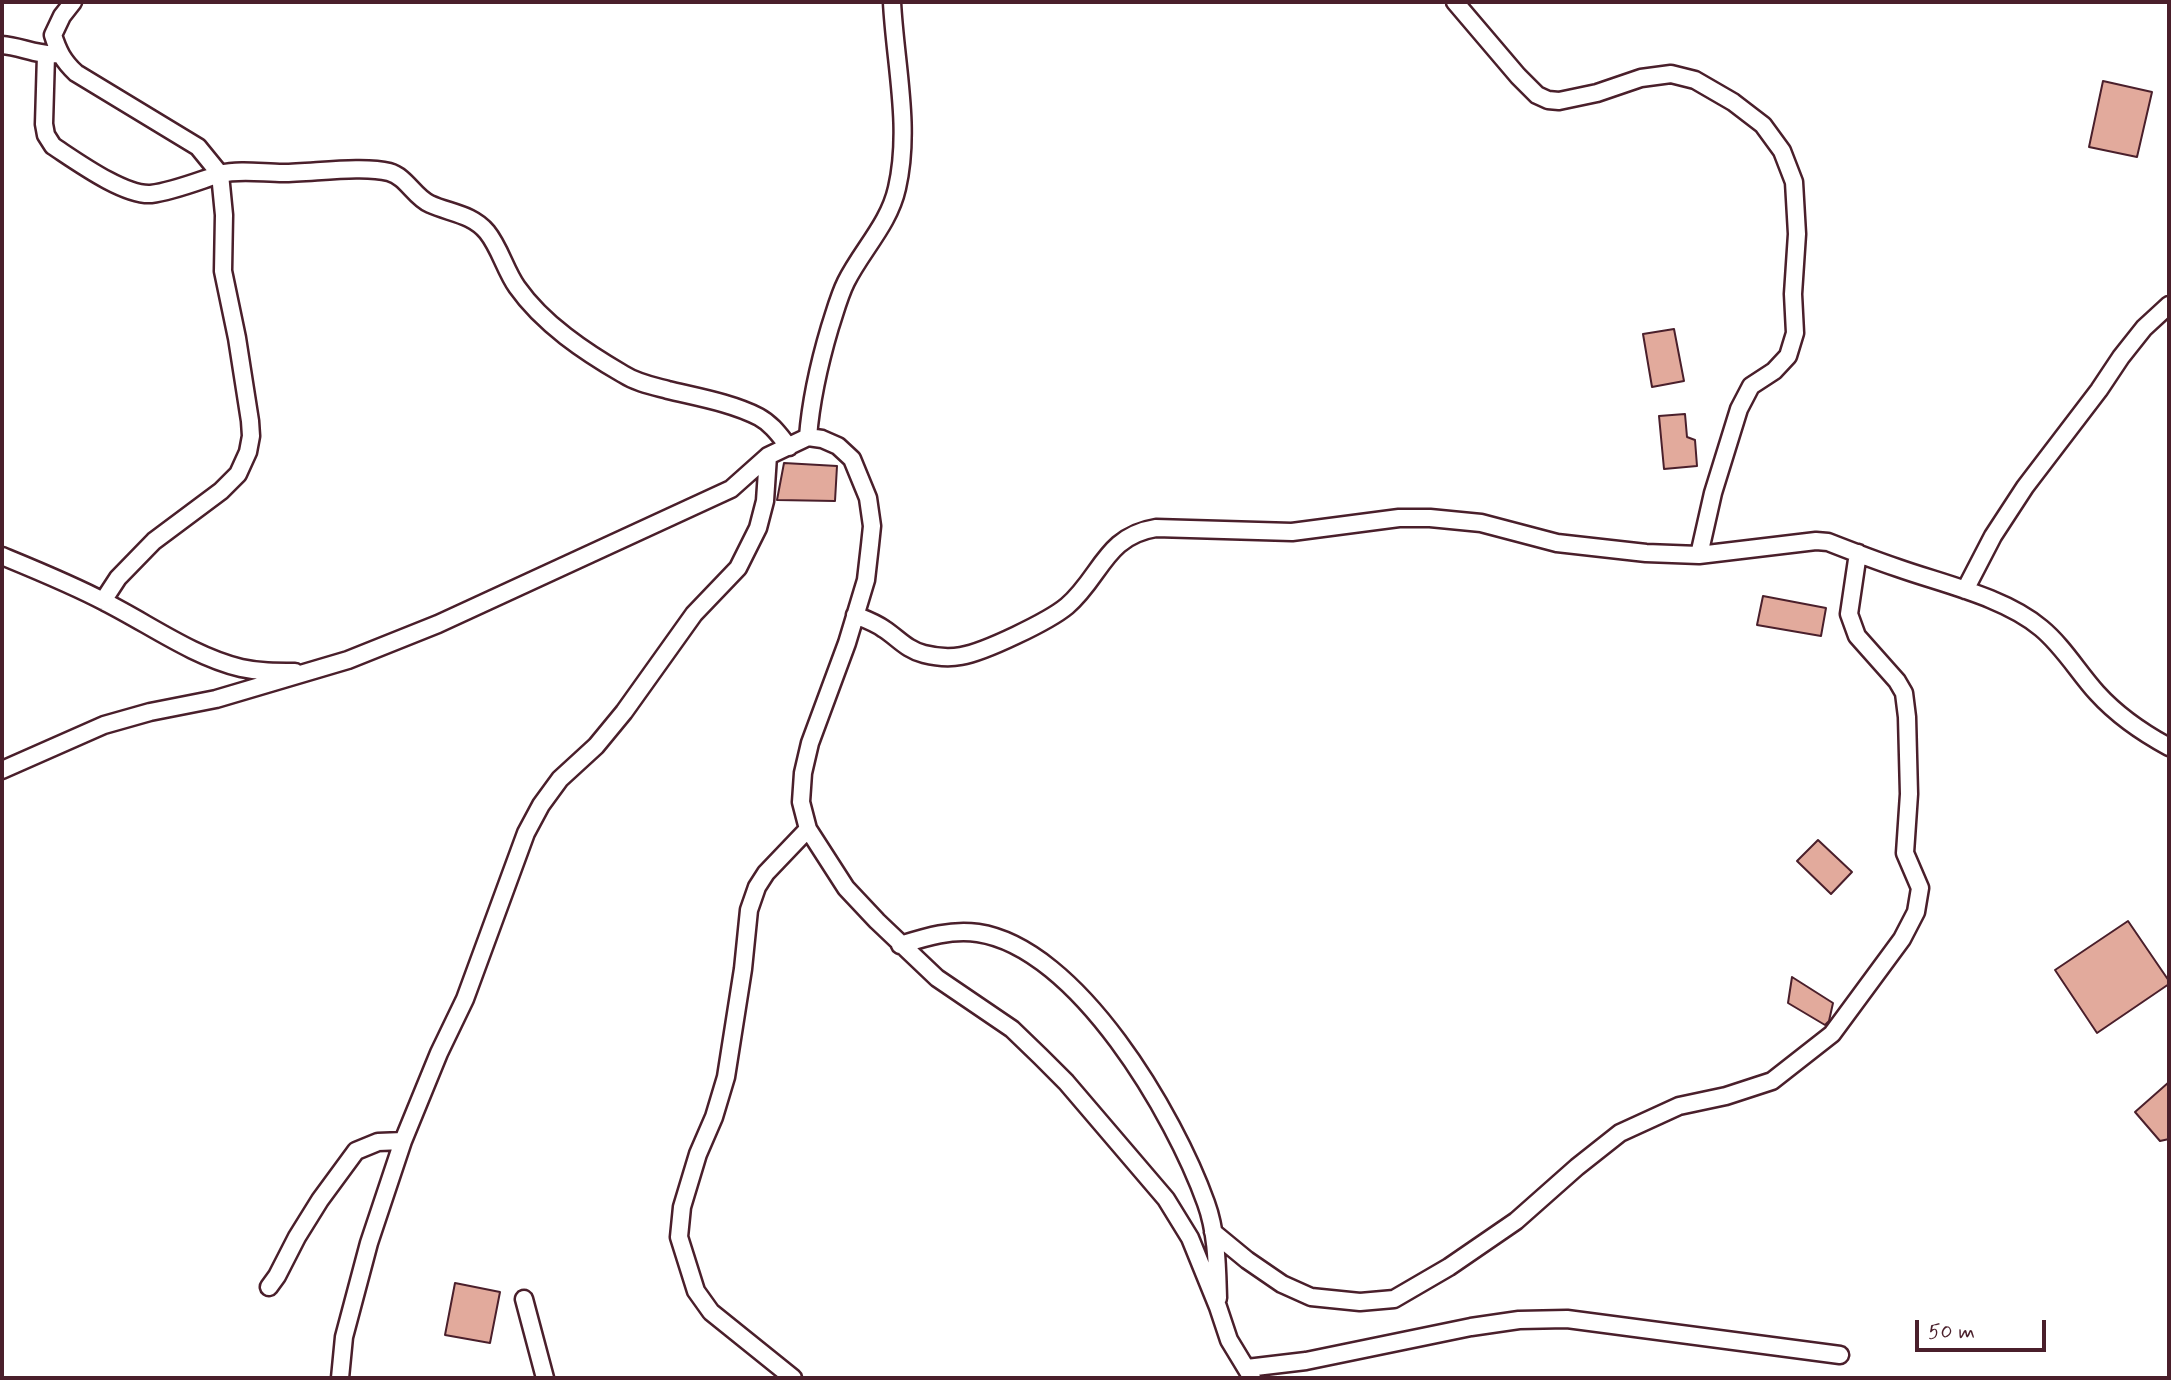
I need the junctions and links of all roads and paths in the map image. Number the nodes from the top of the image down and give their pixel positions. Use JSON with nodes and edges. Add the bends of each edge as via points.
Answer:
{"nodes":[{"id":1,"x":73,"y":2,"type":"edge"},
{"id":2,"x":892,"y":2,"type":"edge"},
{"id":3,"x":1455,"y":2,"type":"edge"},
{"id":4,"x":2,"y":45,"type":"edge"},
{"id":5,"x":52,"y":55,"type":"junction"},
{"id":6,"x":220,"y":174,"type":"junction"},
{"id":7,"x":2169,"y":305,"type":"edge"},
{"id":8,"x":808,"y":437,"type":"junction"},
{"id":9,"x":789,"y":447,"type":"junction"},
{"id":10,"x":768,"y":456,"type":"junction"},
{"id":11,"x":1858,"y":553,"type":"junction"},
{"id":12,"x":1699,"y":555,"type":"junction"},
{"id":13,"x":2,"y":556,"type":"edge"},
{"id":14,"x":1965,"y":590,"type":"junction"},
{"id":15,"x":103,"y":601,"type":"junction"},
{"id":16,"x":855,"y":615,"type":"junction"},
{"id":17,"x":311,"y":672,"type":"junction"},
{"id":18,"x":2169,"y":747,"type":"edge"},
{"id":19,"x":2,"y":770,"type":"edge"},
{"id":20,"x":808,"y":829,"type":"junction"},
{"id":21,"x":900,"y":945,"type":"junction"},
{"id":22,"x":403,"y":1141,"type":"junction"},
{"id":23,"x":1213,"y":1232,"type":"junction"},
{"id":24,"x":269,"y":1287,"type":"dead end"},
{"id":25,"x":524,"y":1299,"type":"dead end"},
{"id":26,"x":1218,"y":1307,"type":"junction"},
{"id":27,"x":1840,"y":1355,"type":"dead end"},
{"id":28,"x":1250,"y":1373,"type":"edge"},
{"id":29,"x":340,"y":1378,"type":"edge"},
{"id":30,"x":545,"y":1378,"type":"edge"},
{"id":31,"x":793,"y":1378,"type":"edge"}],
"edges":[{"from":1,"to":5,"type":"street","via":[[53,35]]},
{"from":2,"to":8,"type":"street","via":[[901,101],[897,190],[885,220],[845,283],[820,363]]},
{"from":3,"to":12,"type":"street","via":[[1537,95],[1559,102],[1671,74],[1695,80],[1733,102],[1763,125],[1782,151],[1794,182],[1797,221],[1795,332],[1787,356],[1751,386],[1739,409]]},
{"from":4,"to":5,"type":"street"},
{"from":5,"to":6,"type":"street","via":[[198,147]]},
{"from":5,"to":6,"type":"street","via":[[44,124],[53,146],[129,191],[166,191]]},
{"from":6,"to":9,"type":"street","via":[[376,170],[397,176],[429,204],[474,220],[486,232],[519,290],[561,332],[594,356],[647,384],[760,417]]},
{"from":6,"to":15,"type":"street","via":[[223,271],[250,421],[248,452],[238,474],[222,491],[154,541]]},
{"from":7,"to":14,"type":"street","via":[[2144,328],[2025,486]]},
{"from":8,"to":9,"type":"street"},
{"from":8,"to":16,"type":"street","via":[[838,446],[852,458],[868,498],[870,545]]},
{"from":9,"to":10,"type":"street"},
{"from":10,"to":17,"type":"street","via":[[731,489],[438,624]]},
{"from":10,"to":22,"type":"street","via":[[758,528],[738,568],[694,614],[596,746],[560,779],[526,833],[465,999]]},
{"from":11,"to":12,"type":"street","via":[[1816,541]]},
{"from":11,"to":14,"type":"street"},
{"from":11,"to":23,"type":"street","via":[[1849,614],[1857,636],[1904,693],[1909,794],[1905,853],[1920,888],[1916,912],[1902,939],[1832,1034],[1772,1082],[1679,1106],[1620,1133],[1516,1221],[1394,1299],[1311,1297],[1282,1284]]},
{"from":12,"to":16,"type":"street","via":[[1557,543],[1481,523],[1430,517],[1292,532],[1156,528],[1126,537],[1068,605],[1052,617],[962,656],[910,649],[885,629]]},
{"from":13,"to":15,"type":"street"},
{"from":14,"to":18,"type":"street","via":[[2042,629],[2119,714]]},
{"from":15,"to":17,"type":"street","via":[[216,660],[264,672]]},
{"from":16,"to":20,"type":"street","via":[[803,773],[801,802]]},
{"from":17,"to":19,"type":"street","via":[[104,725]]},
{"from":20,"to":21,"type":"street","via":[[846,888]]},
{"from":20,"to":31,"type":"street","via":[[766,873],[749,910],[726,1077],[682,1207],[679,1237],[696,1291],[711,1312]]},
{"from":21,"to":23,"type":"street","via":[[936,934],[978,933],[1029,952],[1051,970],[1115,1035],[1143,1076],[1190,1167]]},
{"from":21,"to":26,"type":"street","via":[[937,978],[1012,1029],[1066,1082],[1166,1199],[1189,1238]]},
{"from":22,"to":24,"type":"street","via":[[378,1142],[356,1151],[320,1200]]},
{"from":22,"to":29,"type":"street","via":[[369,1243],[344,1338]]},
{"from":23,"to":26,"type":"street"},
{"from":25,"to":30,"type":"street"},
{"from":26,"to":28,"type":"street","via":[[1229,1340]]},
{"from":27,"to":28,"type":"street","via":[[1567,1319],[1531,1320],[1471,1327]]}]}
